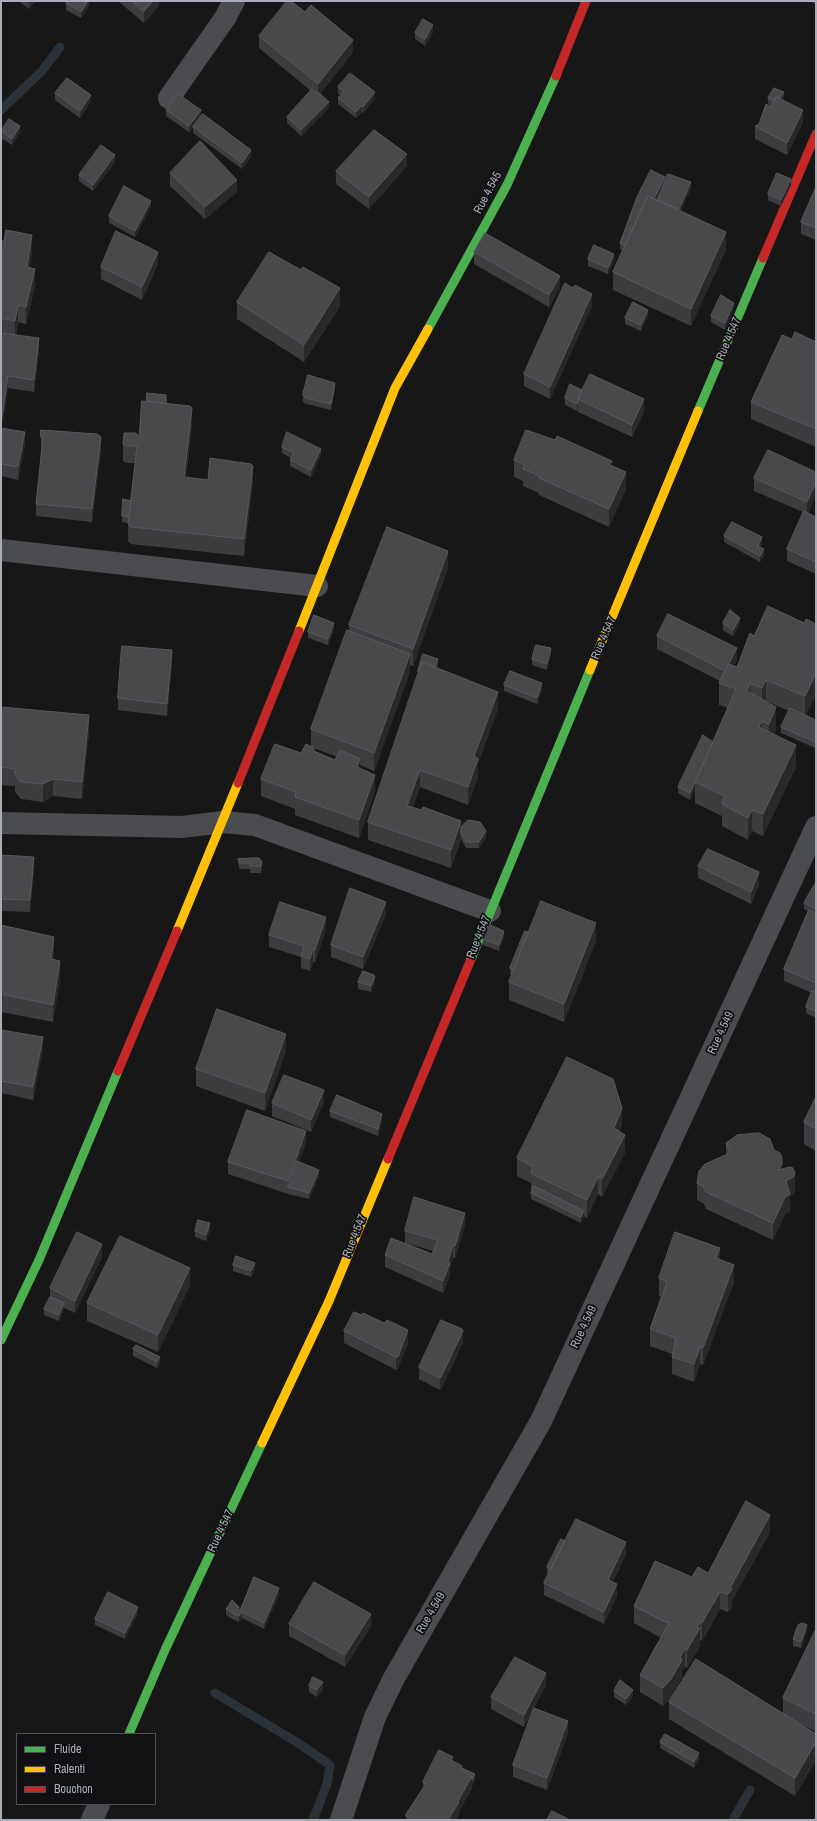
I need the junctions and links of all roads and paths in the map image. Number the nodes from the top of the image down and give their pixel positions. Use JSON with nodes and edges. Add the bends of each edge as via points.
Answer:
{"nodes":[{"id":1,"x":234,"y":1,"type":"edge"},
{"id":2,"x":586,"y":1,"type":"edge"},
{"id":3,"x":169,"y":98,"type":"dead end"},
{"id":4,"x":816,"y":134,"type":"edge"},
{"id":5,"x":1,"y":550,"type":"edge"},
{"id":6,"x":316,"y":586,"type":"junction"},
{"id":7,"x":223,"y":822,"type":"junction"},
{"id":8,"x":1,"y":824,"type":"edge"},
{"id":9,"x":816,"y":828,"type":"edge"},
{"id":10,"x":490,"y":911,"type":"junction"},
{"id":11,"x":1,"y":1340,"type":"edge"},
{"id":12,"x":129,"y":1733,"type":"edge"},
{"id":13,"x":99,"y":1805,"type":"edge"},
{"id":14,"x":92,"y":1820,"type":"edge"},
{"id":15,"x":340,"y":1820,"type":"edge"}],
"edges":[{"from":1,"to":3,"type":"street"},
{"from":2,"to":6,"type":"street","name":"Rue 4.545","via":[[544,104],[507,185],[395,388]]},
{"from":4,"to":10,"type":"street","name":"Rue 4.547"},
{"from":5,"to":6,"type":"street"},
{"from":6,"to":7,"type":"street","name":"Rue 4.545"},
{"from":7,"to":8,"type":"street","via":[[182,827]]},
{"from":7,"to":10,"type":"street","via":[[255,825]]},
{"from":7,"to":11,"type":"street","name":"Rue 4.545","via":[[39,1260]]},
{"from":9,"to":15,"type":"street","name":"Rue 4.549","via":[[541,1421],[394,1678],[375,1718]]},
{"from":10,"to":12,"type":"street","name":"Rue 4.547","via":[[329,1301],[165,1650]]},
{"from":13,"to":14,"type":"street"}]}
